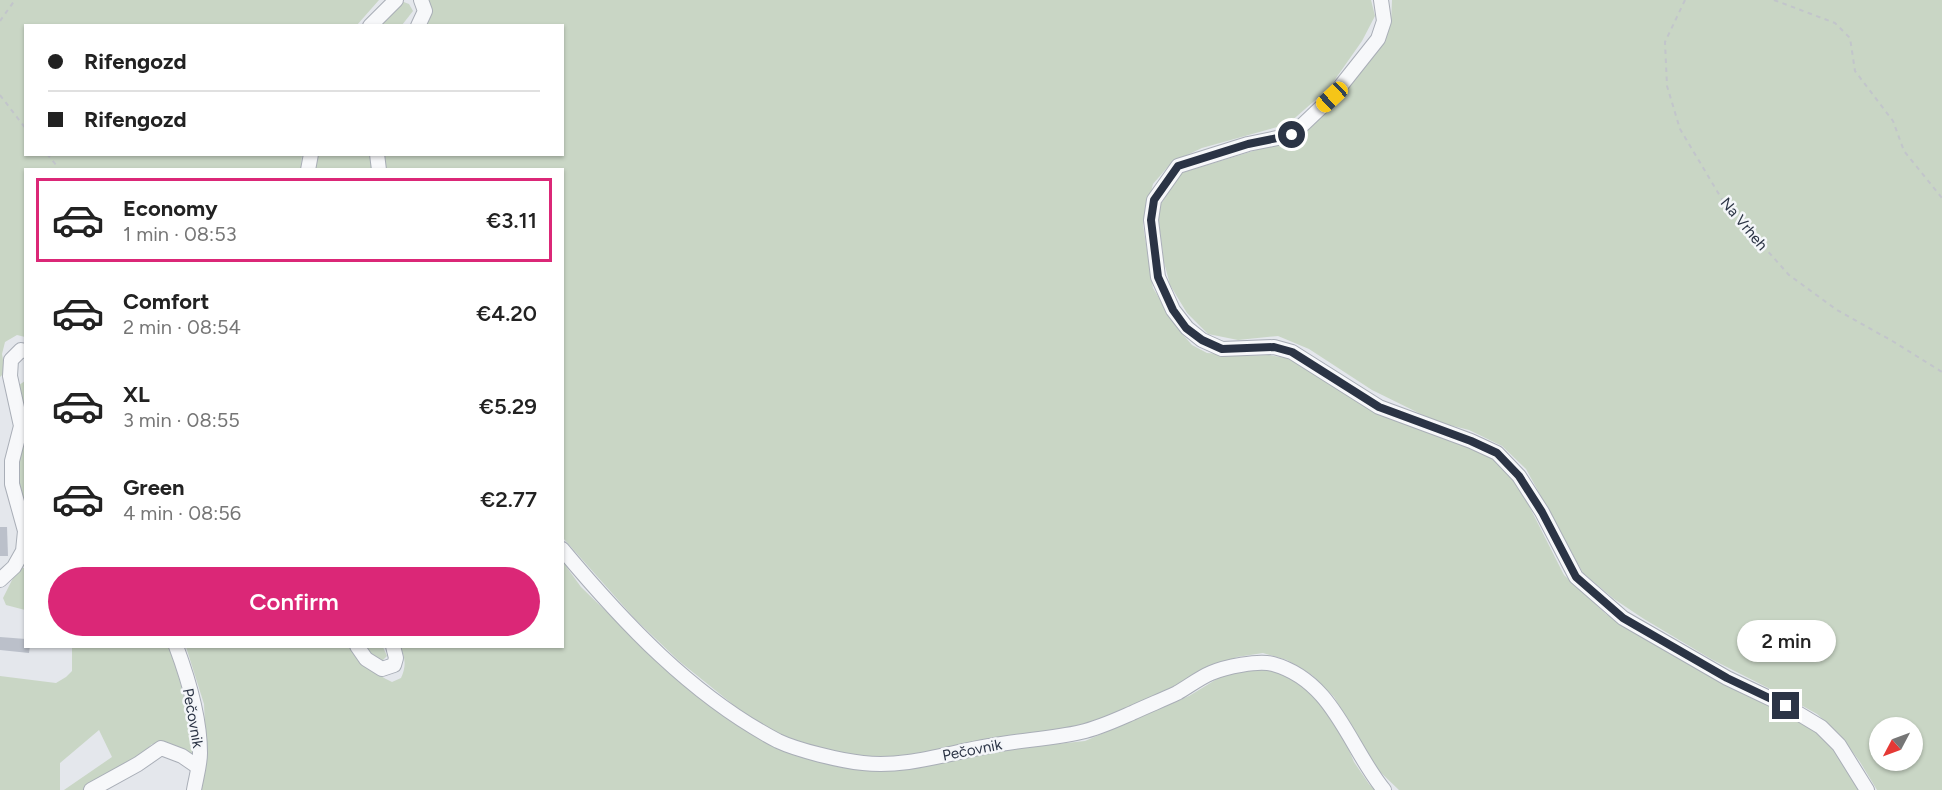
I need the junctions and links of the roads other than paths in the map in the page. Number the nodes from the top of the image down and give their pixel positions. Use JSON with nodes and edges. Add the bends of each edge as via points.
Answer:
{"nodes":[{"id":1,"x":396,"y":0,"type":"edge"},
{"id":2,"x":421,"y":0,"type":"edge"},
{"id":3,"x":1381,"y":0,"type":"edge"},
{"id":4,"x":372,"y":24,"type":"edge"},
{"id":5,"x":419,"y":24,"type":"edge"},
{"id":6,"x":24,"y":351,"type":"edge"},
{"id":7,"x":24,"y":526,"type":"edge"},
{"id":8,"x":24,"y":541,"type":"edge"},
{"id":9,"x":564,"y":551,"type":"edge"},
{"id":10,"x":0,"y":580,"type":"edge"},
{"id":11,"x":177,"y":648,"type":"edge"},
{"id":12,"x":358,"y":648,"type":"edge"},
{"id":13,"x":394,"y":648,"type":"edge"},
{"id":14,"x":198,"y":767,"type":"junction"},
{"id":15,"x":91,"y":790,"type":"edge"},
{"id":16,"x":194,"y":790,"type":"edge"},
{"id":17,"x":1384,"y":790,"type":"edge"},
{"id":18,"x":1867,"y":790,"type":"edge"}],
"edges":[{"from":1,"to":4,"type":"street"},
{"from":2,"to":5,"type":"street","via":[[425,11]]},
{"from":3,"to":18,"type":"street","via":[[1384,21],[1378,39],[1332,97],[1292,135],[1178,166],[1154,200],[1151,220],[1158,277],[1173,310],[1186,328],[1222,349],[1274,347],[1292,352],[1379,407],[1497,453],[1519,476],[1542,512],[1576,577],[1623,618],[1821,728],[1839,745]]},
{"from":6,"to":7,"type":"street","via":[[11,360],[10,376],[21,426],[12,460],[12,484]]},
{"from":8,"to":10,"type":"street","via":[[14,567]]},
{"from":9,"to":17,"type":"street","name":"Pečovnik","via":[[661,655],[709,696],[779,742],[864,763],[902,764],[1082,732],[1176,693],[1212,672],[1248,664],[1272,664],[1302,677],[1328,701]]},
{"from":11,"to":14,"type":"street","name":"Pečovnik","via":[[198,728]]},
{"from":12,"to":13,"type":"street","via":[[366,659],[382,669],[394,665]]},
{"from":14,"to":15,"type":"street","via":[[161,748]]},
{"from":14,"to":16,"type":"street","name":"Pečovnik"}]}
